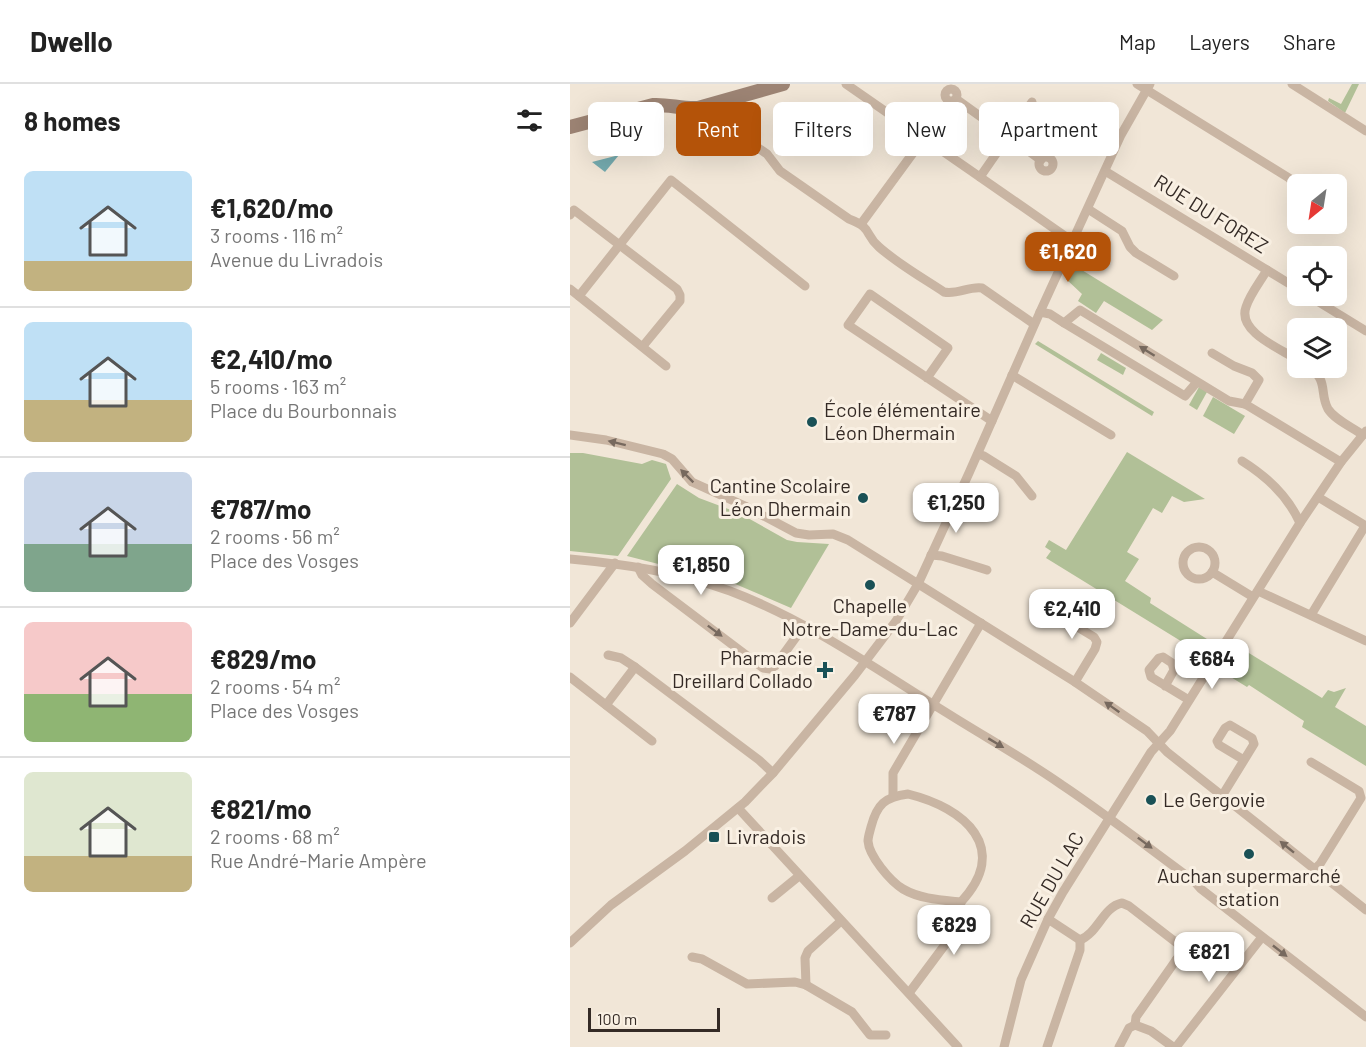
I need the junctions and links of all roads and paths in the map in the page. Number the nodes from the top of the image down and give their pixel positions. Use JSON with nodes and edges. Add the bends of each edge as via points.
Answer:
{"nodes":[{"id":1,"x":783,"y":84,"type":"edge"},
{"id":2,"x":846,"y":84,"type":"edge"},
{"id":3,"x":1137,"y":84,"type":"edge"},
{"id":4,"x":1292,"y":84,"type":"edge"},
{"id":5,"x":1148,"y":87,"type":"edge"},
{"id":6,"x":956,"y":99,"type":"dead end"},
{"id":7,"x":885,"y":111,"type":"edge"},
{"id":8,"x":979,"y":116,"type":"edge"},
{"id":9,"x":570,"y":127,"type":"edge"},
{"id":10,"x":1366,"y":131,"type":"edge"},
{"id":11,"x":761,"y":150,"type":"edge"},
{"id":12,"x":911,"y":156,"type":"edge"},
{"id":13,"x":950,"y":156,"type":"edge"},
{"id":14,"x":994,"y":156,"type":"edge"},
{"id":15,"x":1035,"y":156,"type":"edge"},
{"id":16,"x":1041,"y":160,"type":"dead end"},
{"id":17,"x":1105,"y":171,"type":"junction"},
{"id":18,"x":980,"y":177,"type":"junction"},
{"id":19,"x":1287,"y":177,"type":"edge"},
{"id":20,"x":1088,"y":209,"type":"junction"},
{"id":21,"x":570,"y":216,"type":"edge"},
{"id":22,"x":861,"y":224,"type":"junction"},
{"id":23,"x":1072,"y":242,"type":"junction"},
{"id":24,"x":620,"y":246,"type":"junction"},
{"id":25,"x":1267,"y":270,"type":"junction"},
{"id":26,"x":1174,"y":276,"type":"dead end"},
{"id":27,"x":1287,"y":282,"type":"edge"},
{"id":28,"x":805,"y":286,"type":"dead end"},
{"id":29,"x":570,"y":289,"type":"edge"},
{"id":30,"x":579,"y":297,"type":"junction"},
{"id":31,"x":1325,"y":306,"type":"edge"},
{"id":32,"x":1040,"y":312,"type":"junction"},
{"id":33,"x":1064,"y":323,"type":"junction"},
{"id":34,"x":1034,"y":324,"type":"junction"},
{"id":35,"x":1366,"y":331,"type":"edge"},
{"id":36,"x":643,"y":346,"type":"junction"},
{"id":37,"x":1212,"y":353,"type":"dead end"},
{"id":38,"x":1287,"y":353,"type":"edge"},
{"id":39,"x":666,"y":366,"type":"dead end"},
{"id":40,"x":1012,"y":375,"type":"junction"},
{"id":41,"x":927,"y":378,"type":"junction"},
{"id":42,"x":1320,"y":378,"type":"edge"},
{"id":43,"x":1197,"y":382,"type":"junction"},
{"id":44,"x":1245,"y":404,"type":"junction"},
{"id":45,"x":992,"y":421,"type":"junction"},
{"id":46,"x":1364,"y":433,"type":"edge"},
{"id":47,"x":570,"y":435,"type":"edge"},
{"id":48,"x":1111,"y":435,"type":"dead end"},
{"id":49,"x":978,"y":454,"type":"junction"},
{"id":50,"x":1242,"y":461,"type":"dead end"},
{"id":51,"x":1341,"y":462,"type":"junction"},
{"id":52,"x":1032,"y":496,"type":"dead end"},
{"id":53,"x":1318,"y":497,"type":"junction"},
{"id":54,"x":1300,"y":523,"type":"junction"},
{"id":55,"x":1366,"y":526,"type":"edge"},
{"id":56,"x":931,"y":555,"type":"junction"},
{"id":57,"x":570,"y":559,"type":"edge"},
{"id":58,"x":615,"y":563,"type":"junction"},
{"id":59,"x":639,"y":567,"type":"junction"},
{"id":60,"x":987,"y":570,"type":"dead end"},
{"id":61,"x":1212,"y":572,"type":"dead end"},
{"id":62,"x":918,"y":584,"type":"junction"},
{"id":63,"x":1256,"y":594,"type":"junction"},
{"id":64,"x":1041,"y":605,"type":"dead end"},
{"id":65,"x":1311,"y":615,"type":"junction"},
{"id":66,"x":570,"y":623,"type":"edge"},
{"id":67,"x":981,"y":623,"type":"junction"},
{"id":68,"x":804,"y":626,"type":"junction"},
{"id":69,"x":1366,"y":641,"type":"edge"},
{"id":70,"x":609,"y":655,"type":"dead end"},
{"id":71,"x":866,"y":662,"type":"junction"},
{"id":72,"x":635,"y":667,"type":"junction"},
{"id":73,"x":570,"y":677,"type":"edge"},
{"id":74,"x":1075,"y":682,"type":"junction"},
{"id":75,"x":1165,"y":686,"type":"dead end"},
{"id":76,"x":1189,"y":700,"type":"junction"},
{"id":77,"x":933,"y":704,"type":"junction"},
{"id":78,"x":606,"y":705,"type":"junction"},
{"id":79,"x":652,"y":741,"type":"dead end"},
{"id":80,"x":1158,"y":743,"type":"junction"},
{"id":81,"x":1244,"y":760,"type":"dead end"},
{"id":82,"x":1311,"y":762,"type":"dead end"},
{"id":83,"x":773,"y":773,"type":"junction"},
{"id":84,"x":892,"y":796,"type":"junction"},
{"id":85,"x":1222,"y":796,"type":"junction"},
{"id":86,"x":738,"y":808,"type":"junction"},
{"id":87,"x":1110,"y":818,"type":"junction"},
{"id":88,"x":1315,"y":869,"type":"junction"},
{"id":89,"x":799,"y":876,"type":"junction"},
{"id":90,"x":772,"y":898,"type":"dead end"},
{"id":91,"x":961,"y":902,"type":"junction"},
{"id":92,"x":1366,"y":910,"type":"edge"},
{"id":93,"x":1048,"y":919,"type":"junction"},
{"id":94,"x":842,"y":921,"type":"junction"},
{"id":95,"x":1262,"y":937,"type":"junction"},
{"id":96,"x":1080,"y":940,"type":"junction"},
{"id":97,"x":570,"y":943,"type":"edge"},
{"id":98,"x":1182,"y":947,"type":"junction"},
{"id":99,"x":692,"y":957,"type":"dead end"},
{"id":100,"x":1176,"y":960,"type":"junction"},
{"id":101,"x":806,"y":985,"type":"junction"},
{"id":102,"x":909,"y":993,"type":"junction"},
{"id":103,"x":1366,"y":1017,"type":"edge"},
{"id":104,"x":1134,"y":1025,"type":"junction"},
{"id":105,"x":886,"y":1035,"type":"dead end"},
{"id":106,"x":949,"y":1038,"type":"junction"},
{"id":107,"x":944,"y":1047,"type":"edge"},
{"id":108,"x":958,"y":1047,"type":"edge"},
{"id":109,"x":1004,"y":1047,"type":"edge"},
{"id":110,"x":1047,"y":1047,"type":"edge"},
{"id":111,"x":1119,"y":1047,"type":"edge"},
{"id":112,"x":1175,"y":1047,"type":"edge"}],
"edges":[{"from":1,"to":9,"type":"main road","via":[[698,108],[653,105]]},
{"from":2,"to":7,"type":"street"},
{"from":3,"to":5,"type":"street"},
{"from":4,"to":10,"type":"street"},
{"from":5,"to":17,"type":"street"},
{"from":5,"to":19,"type":"street"},
{"from":6,"to":8,"type":"street"},
{"from":11,"to":22,"type":"street","via":[[780,171]]},
{"from":12,"to":22,"type":"street"},
{"from":13,"to":18,"type":"street"},
{"from":14,"to":18,"type":"street"},
{"from":15,"to":16,"type":"street"},
{"from":17,"to":20,"type":"street"},
{"from":17,"to":25,"type":"street","name":"RUE DU FOREZ"},
{"from":18,"to":23,"type":"street"},
{"from":20,"to":23,"type":"street"},
{"from":20,"to":26,"type":"street","via":[[1122,231],[1136,253]]},
{"from":21,"to":24,"type":"street","via":[[574,210]]},
{"from":22,"to":34,"type":"street","via":[[877,245],[944,292],[982,288]]},
{"from":23,"to":32,"type":"street"},
{"from":24,"to":28,"type":"street","via":[[671,180]]},
{"from":24,"to":30,"type":"street"},
{"from":24,"to":36,"type":"street","via":[[680,295],[680,301]]},
{"from":25,"to":27,"type":"street","name":"RUE DU FOREZ"},
{"from":25,"to":38,"type":"street","via":[[1245,309],[1245,322],[1252,332]]},
{"from":29,"to":30,"type":"street"},
{"from":30,"to":36,"type":"street"},
{"from":31,"to":35,"type":"street"},
{"from":32,"to":33,"type":"street"},
{"from":32,"to":34,"type":"street"},
{"from":43,"to":33,"type":"street","one_way":true,"via":[[1080,310]]},
{"from":33,"to":43,"type":"street","via":[[1185,396]]},
{"from":34,"to":40,"type":"street"},
{"from":36,"to":39,"type":"street"},
{"from":37,"to":44,"type":"street","via":[[1258,380]]},
{"from":40,"to":45,"type":"street"},
{"from":40,"to":48,"type":"street"},
{"from":41,"to":41,"type":"street","via":[[848,325],[870,294],[948,348]]},
{"from":41,"to":45,"type":"street"},
{"from":42,"to":46,"type":"street","via":[[1327,408]]},
{"from":43,"to":44,"type":"street","via":[[1229,401]]},
{"from":44,"to":51,"type":"street"},
{"from":45,"to":49,"type":"street"},
{"from":46,"to":51,"type":"street","name":"RUE DU LAC"},
{"from":62,"to":47,"type":"street","one_way":true,"via":[[838,535],[796,533],[699,486],[668,456]]},
{"from":49,"to":52,"type":"street","via":[[1016,476]]},
{"from":49,"to":56,"type":"street"},
{"from":50,"to":54,"type":"street","via":[[1272,483]]},
{"from":51,"to":53,"type":"street","name":"RUE DU LAC"},
{"from":53,"to":54,"type":"street","name":"RUE DU LAC"},
{"from":53,"to":55,"type":"street"},
{"from":54,"to":63,"type":"street","name":"RUE DU LAC"},
{"from":55,"to":65,"type":"street"},
{"from":56,"to":60,"type":"street"},
{"from":56,"to":62,"type":"street"},
{"from":57,"to":58,"type":"street"},
{"from":58,"to":59,"type":"street"},
{"from":58,"to":66,"type":"street"},
{"from":59,"to":68,"type":"street","via":[[729,591]]},
{"from":59,"to":68,"type":"street","one_way":true,"via":[[652,584],[764,668],[775,666]]},
{"from":61,"to":63,"type":"street"},
{"from":62,"to":67,"type":"street"},
{"from":62,"to":71,"type":"street"},
{"from":63,"to":65,"type":"street"},
{"from":63,"to":76,"type":"street","name":"RUE DU LAC"},
{"from":64,"to":74,"type":"street","via":[[1097,642]]},
{"from":65,"to":69,"type":"street"},
{"from":67,"to":74,"type":"street"},
{"from":67,"to":77,"type":"street"},
{"from":68,"to":71,"type":"street"},
{"from":70,"to":72,"type":"street"},
{"from":71,"to":77,"type":"street"},
{"from":71,"to":83,"type":"street"},
{"from":72,"to":78,"type":"street"},
{"from":72,"to":83,"type":"street"},
{"from":73,"to":78,"type":"street"},
{"from":80,"to":74,"type":"street","one_way":true,"via":[[1147,731]]},
{"from":75,"to":76,"type":"street"},
{"from":76,"to":80,"type":"street","name":"RUE DU LAC"},
{"from":77,"to":84,"type":"street","via":[[893,773]]},
{"from":77,"to":87,"type":"street","one_way":true},
{"from":78,"to":79,"type":"street"},
{"from":80,"to":85,"type":"street"},
{"from":80,"to":87,"type":"street","name":"RUE DU LAC"},
{"from":81,"to":85,"type":"street"},
{"from":82,"to":88,"type":"street","via":[[1359,791],[1361,798]]},
{"from":83,"to":86,"type":"street"},
{"from":84,"to":91,"type":"street","via":[[925,798],[947,807],[968,823],[983,857],[978,880]]},
{"from":84,"to":91,"type":"street","via":[[882,802],[870,830],[868,841],[879,864],[902,888],[928,898]]},
{"from":88,"to":85,"type":"street","one_way":true},
{"from":86,"to":89,"type":"street"},
{"from":86,"to":97,"type":"street","via":[[611,905]]},
{"from":87,"to":93,"type":"street","name":"RUE DU LAC"},
{"from":87,"to":95,"type":"street","one_way":true},
{"from":88,"to":92,"type":"street"},
{"from":89,"to":90,"type":"street"},
{"from":89,"to":94,"type":"street"},
{"from":91,"to":102,"type":"street","via":[[958,921],[947,942]]},
{"from":93,"to":96,"type":"street"},
{"from":93,"to":109,"type":"street","name":"RUE DU LAC","via":[[1021,980]]},
{"from":94,"to":101,"type":"street","via":[[808,951]]},
{"from":94,"to":102,"type":"street"},
{"from":95,"to":103,"type":"street","one_way":true},
{"from":95,"to":112,"type":"street"},
{"from":96,"to":98,"type":"street","via":[[1089,936],[1112,907],[1122,903]]},
{"from":96,"to":110,"type":"street"},
{"from":98,"to":100,"type":"street"},
{"from":98,"to":100,"type":"street","via":[[1194,947],[1197,955],[1192,961]]},
{"from":99,"to":101,"type":"street","via":[[747,984]]},
{"from":100,"to":104,"type":"street"},
{"from":101,"to":105,"type":"street","via":[[852,1012],[870,1035]]},
{"from":102,"to":106,"type":"street"},
{"from":104,"to":111,"type":"street"},
{"from":104,"to":112,"type":"street"},
{"from":106,"to":107,"type":"street"},
{"from":106,"to":108,"type":"street"}]}
